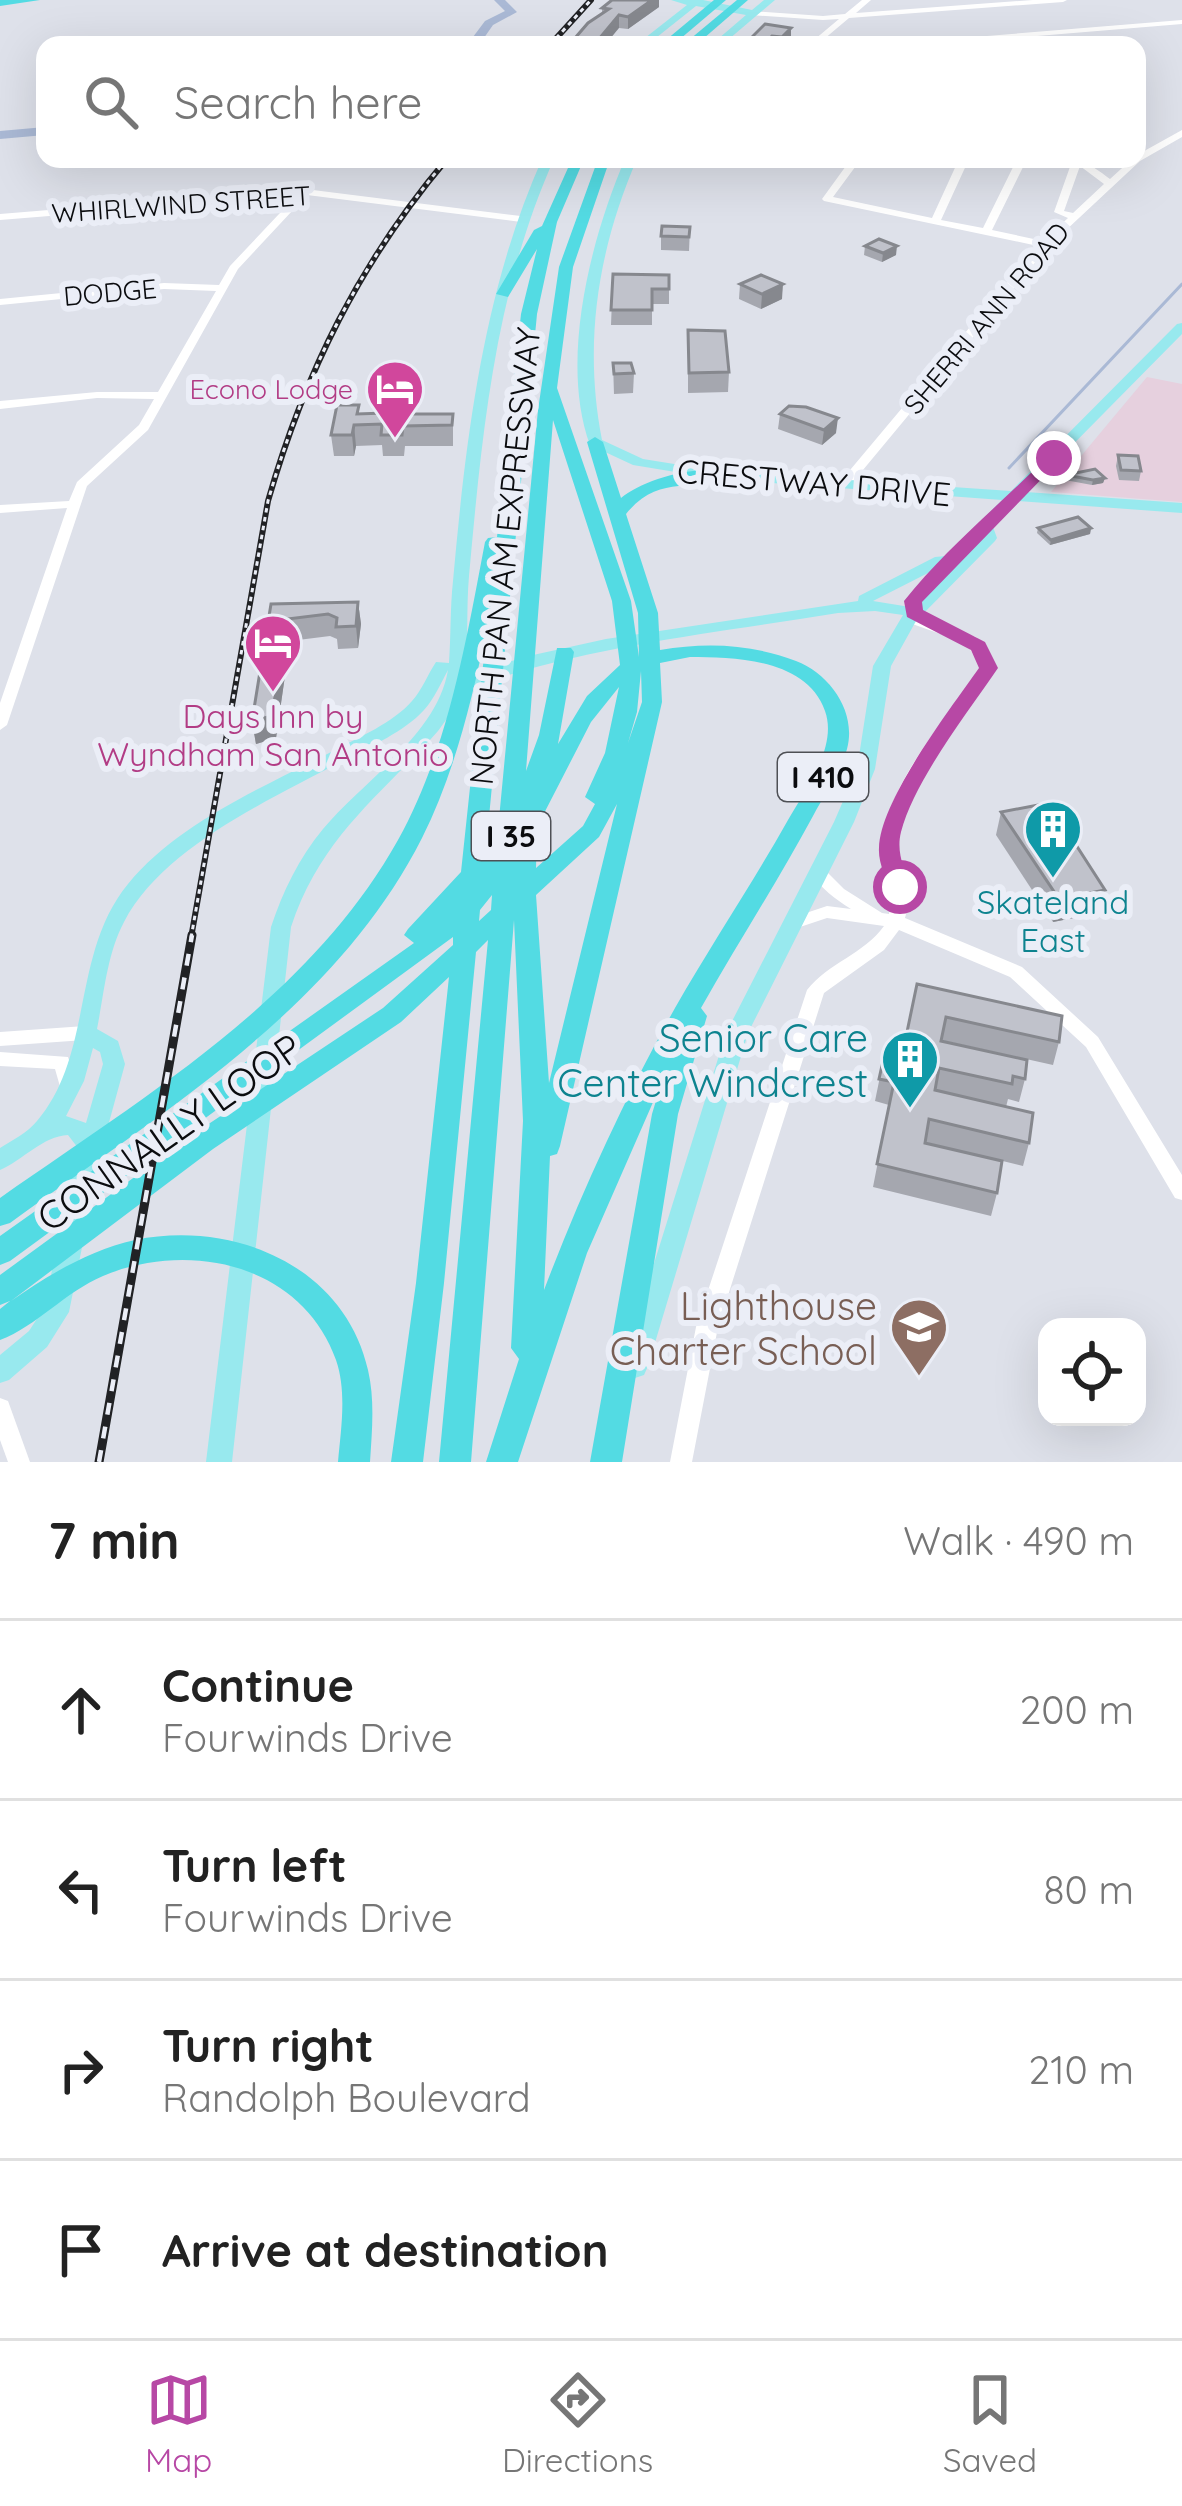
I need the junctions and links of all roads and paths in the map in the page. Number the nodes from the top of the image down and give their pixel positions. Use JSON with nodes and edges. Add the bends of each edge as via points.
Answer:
{"nodes":[{"id":1,"x":35,"y":0,"type":"edge"},
{"id":2,"x":676,"y":0,"type":"edge"},
{"id":3,"x":720,"y":0,"type":"edge"},
{"id":4,"x":743,"y":0,"type":"edge"},
{"id":5,"x":867,"y":0,"type":"edge"},
{"id":6,"x":1063,"y":0,"type":"edge"},
{"id":7,"x":768,"y":1,"type":"edge"},
{"id":8,"x":696,"y":2,"type":"edge"},
{"id":9,"x":0,"y":3,"type":"edge"},
{"id":10,"x":680,"y":13,"type":"junction"},
{"id":11,"x":751,"y":13,"type":"junction"},
{"id":12,"x":844,"y":17,"type":"junction"},
{"id":13,"x":1182,"y":22,"type":"edge"},
{"id":14,"x":738,"y":24,"type":"junction"},
{"id":15,"x":1045,"y":33,"type":"junction"},
{"id":16,"x":652,"y":36,"type":"edge"},
{"id":17,"x":676,"y":36,"type":"edge"},
{"id":18,"x":698,"y":36,"type":"edge"},
{"id":19,"x":725,"y":36,"type":"edge"},
{"id":20,"x":822,"y":36,"type":"edge"},
{"id":21,"x":1008,"y":36,"type":"edge"},
{"id":22,"x":1182,"y":133,"type":"edge"},
{"id":23,"x":1146,"y":154,"type":"edge"},
{"id":24,"x":544,"y":168,"type":"edge"},
{"id":25,"x":574,"y":168,"type":"edge"},
{"id":26,"x":601,"y":168,"type":"edge"},
{"id":27,"x":627,"y":168,"type":"edge"},
{"id":28,"x":849,"y":168,"type":"edge"},
{"id":29,"x":960,"y":168,"type":"edge"},
{"id":30,"x":1018,"y":168,"type":"edge"},
{"id":31,"x":1075,"y":168,"type":"edge"},
{"id":32,"x":1083,"y":168,"type":"edge"},
{"id":33,"x":1126,"y":168,"type":"edge"},
{"id":34,"x":1109,"y":183,"type":"junction"},
{"id":35,"x":305,"y":192,"type":"junction"},
{"id":36,"x":1072,"y":216,"type":"junction"},
{"id":37,"x":0,"y":217,"type":"edge"},
{"id":38,"x":521,"y":219,"type":"junction"},
{"id":39,"x":550,"y":221,"type":"junction"},
{"id":40,"x":935,"y":222,"type":"junction"},
{"id":41,"x":987,"y":231,"type":"junction"},
{"id":42,"x":1045,"y":244,"type":"junction"},
{"id":43,"x":221,"y":288,"type":"junction"},
{"id":44,"x":503,"y":294,"type":"junction"},
{"id":45,"x":0,"y":302,"type":"edge"},
{"id":46,"x":1182,"y":327,"type":"edge"},
{"id":47,"x":550,"y":385,"type":"junction"},
{"id":48,"x":161,"y":396,"type":"junction"},
{"id":49,"x":0,"y":405,"type":"edge"},
{"id":50,"x":595,"y":442,"type":"junction"},
{"id":51,"x":718,"y":476,"type":"junction"},
{"id":52,"x":844,"y":485,"type":"junction"},
{"id":53,"x":961,"y":496,"type":"junction"},
{"id":54,"x":1016,"y":497,"type":"junction"},
{"id":55,"x":74,"y":504,"type":"junction"},
{"id":56,"x":1182,"y":508,"type":"edge"},
{"id":57,"x":0,"y":509,"type":"edge"},
{"id":58,"x":616,"y":516,"type":"junction"},
{"id":59,"x":989,"y":525,"type":"junction"},
{"id":60,"x":965,"y":542,"type":"junction"},
{"id":61,"x":461,"y":580,"type":"junction"},
{"id":62,"x":531,"y":593,"type":"junction"},
{"id":63,"x":491,"y":602,"type":"junction"},
{"id":64,"x":855,"y":603,"type":"junction"},
{"id":65,"x":829,"y":610,"type":"junction"},
{"id":66,"x":638,"y":612,"type":"junction"},
{"id":67,"x":921,"y":625,"type":"junction"},
{"id":68,"x":564,"y":652,"type":"junction"},
{"id":69,"x":442,"y":666,"type":"junction"},
{"id":70,"x":514,"y":666,"type":"junction"},
{"id":71,"x":454,"y":689,"type":"junction"},
{"id":72,"x":557,"y":696,"type":"junction"},
{"id":73,"x":641,"y":703,"type":"junction"},
{"id":74,"x":0,"y":725,"type":"edge"},
{"id":75,"x":643,"y":736,"type":"junction"},
{"id":76,"x":412,"y":748,"type":"junction"},
{"id":77,"x":818,"y":873,"type":"junction"},
{"id":78,"x":543,"y":877,"type":"junction"},
{"id":79,"x":886,"y":919,"type":"junction"},
{"id":80,"x":791,"y":924,"type":"junction"},
{"id":81,"x":706,"y":977,"type":"junction"},
{"id":82,"x":338,"y":1010,"type":"junction"},
{"id":83,"x":85,"y":1033,"type":"junction"},
{"id":84,"x":0,"y":1040,"type":"edge"},
{"id":85,"x":0,"y":1059,"type":"edge"},
{"id":86,"x":68,"y":1085,"type":"junction"},
{"id":87,"x":225,"y":1095,"type":"junction"},
{"id":88,"x":45,"y":1127,"type":"junction"},
{"id":89,"x":88,"y":1156,"type":"junction"},
{"id":90,"x":0,"y":1160,"type":"edge"},
{"id":91,"x":1172,"y":1161,"type":"edge"},
{"id":92,"x":1182,"y":1192,"type":"edge"},
{"id":93,"x":537,"y":1200,"type":"junction"},
{"id":94,"x":2,"y":1212,"type":"edge"},
{"id":95,"x":0,"y":1241,"type":"edge"},
{"id":96,"x":0,"y":1252,"type":"edge"},
{"id":97,"x":0,"y":1292,"type":"edge"},
{"id":98,"x":0,"y":1326,"type":"edge"},
{"id":99,"x":0,"y":1371,"type":"edge"},
{"id":100,"x":357,"y":1397,"type":"junction"},
{"id":101,"x":0,"y":1408,"type":"edge"},
{"id":102,"x":19,"y":1462,"type":"edge"},
{"id":103,"x":219,"y":1462,"type":"edge"},
{"id":104,"x":343,"y":1462,"type":"edge"},
{"id":105,"x":354,"y":1462,"type":"edge"},
{"id":106,"x":406,"y":1462,"type":"edge"},
{"id":107,"x":455,"y":1462,"type":"edge"},
{"id":108,"x":502,"y":1462,"type":"edge"},
{"id":109,"x":518,"y":1462,"type":"edge"},
{"id":110,"x":606,"y":1462,"type":"edge"},
{"id":111,"x":681,"y":1462,"type":"edge"}],
"edges":[{"from":1,"to":9,"type":"highway"},
{"from":2,"to":8,"type":"main road"},
{"from":3,"to":7,"type":"main road"},
{"from":3,"to":17,"type":"highway"},
{"from":4,"to":18,"type":"highway"},
{"from":5,"to":12,"type":"street"},
{"from":6,"to":12,"type":"street"},
{"from":6,"to":15,"type":"street"},
{"from":7,"to":11,"type":"main road"},
{"from":8,"to":10,"type":"main road"},
{"from":8,"to":11,"type":"main road"},
{"from":10,"to":14,"type":"main road","via":[[698,10]]},
{"from":10,"to":16,"type":"main road"},
{"from":11,"to":12,"type":"street"},
{"from":11,"to":14,"type":"main road"},
{"from":12,"to":20,"type":"street"},
{"from":13,"to":15,"type":"street"},
{"from":14,"to":19,"type":"main road"},
{"from":15,"to":21,"type":"street"},
{"from":22,"to":23,"type":"street","name":"SHERRI ANN ROAD"},
{"from":24,"to":38,"type":"main road"},
{"from":25,"to":39,"type":"highway","name":"NORTH PAN AM EXPRESSWAY","number":"I 35"},
{"from":26,"to":47,"type":"highway","name":"NORTH PAN AM EXPRESSWAY","number":"I 35","via":[[566,267]]},
{"from":27,"to":50,"type":"main road","via":[[592,295],[588,408]]},
{"from":28,"to":40,"type":"street","via":[[827,199]]},
{"from":29,"to":40,"type":"street"},
{"from":30,"to":41,"type":"street"},
{"from":31,"to":36,"type":"street","via":[[1059,212]]},
{"from":32,"to":34,"type":"street"},
{"from":33,"to":34,"type":"street","name":"SHERRI ANN ROAD"},
{"from":34,"to":36,"type":"street","name":"SHERRI ANN ROAD"},
{"from":35,"to":37,"type":"street","name":"WHIRLWIND STREET"},
{"from":35,"to":38,"type":"street","name":"WHIRLWIND STREET"},
{"from":35,"to":43,"type":"street"},
{"from":36,"to":42,"type":"street","name":"SHERRI ANN ROAD"},
{"from":38,"to":44,"type":"main road"},
{"from":39,"to":44,"type":"highway"},
{"from":39,"to":63,"type":"highway","name":"NORTH PAN AM EXPRESSWAY","number":"I 35","via":[[529,314]]},
{"from":40,"to":41,"type":"street"},
{"from":41,"to":42,"type":"street"},
{"from":42,"to":52,"type":"street","name":"SHERRI ANN ROAD"},
{"from":43,"to":45,"type":"street","name":"DODGE"},
{"from":43,"to":48,"type":"street"},
{"from":44,"to":61,"type":"main road"},
{"from":46,"to":54,"type":"main road"},
{"from":47,"to":62,"type":"highway","name":"NORTH PAN AM EXPRESSWAY","number":"I 35"},
{"from":47,"to":66,"type":"highway"},
{"from":48,"to":49,"type":"street"},
{"from":48,"to":55,"type":"street","via":[[132,441],[86,479]]},
{"from":50,"to":51,"type":"main road","name":"CRESTWAY DRIVE","via":[[627,460]]},
{"from":50,"to":58,"type":"highway"},
{"from":51,"to":52,"type":"main road","name":"CRESTWAY DRIVE"},
{"from":51,"to":58,"type":"highway","via":[[654,484]]},
{"from":52,"to":53,"type":"main road","name":"CRESTWAY DRIVE"},
{"from":53,"to":54,"type":"main road","name":"CRESTWAY DRIVE"},
{"from":53,"to":59,"type":"main road","via":[[983,508]]},
{"from":54,"to":56,"type":"main road","name":"CRESTWAY DRIVE"},
{"from":54,"to":59,"type":"main road"},
{"from":55,"to":57,"type":"street"},
{"from":55,"to":74,"type":"street"},
{"from":58,"to":66,"type":"highway"},
{"from":59,"to":60,"type":"main road"},
{"from":59,"to":67,"type":"main road","via":[[989,538]]},
{"from":60,"to":64,"type":"main road","via":[[926,571]]},
{"from":60,"to":67,"type":"main road","via":[[913,601]]},
{"from":61,"to":69,"type":"main road"},
{"from":61,"to":71,"type":"main road"},
{"from":62,"to":93,"type":"highway","via":[[523,920]]},
{"from":62,"to":107,"type":"highway","name":"NORTH PAN AM EXPRESSWAY","number":"I 35"},
{"from":63,"to":94,"type":"highway","via":[[435,783],[367,909],[241,1039]]},
{"from":63,"to":106,"type":"highway","name":"NORTH PAN AM EXPRESSWAY","number":"I 35","via":[[452,1076]]},
{"from":64,"to":65,"type":"main road"},
{"from":64,"to":67,"type":"main road","via":[[887,604]]},
{"from":65,"to":67,"type":"main road","via":[[883,611]]},
{"from":65,"to":68,"type":"main road"},
{"from":66,"to":73,"type":"highway"},
{"from":67,"to":77,"type":"main road","via":[[882,666],[866,769]]},
{"from":67,"to":79,"type":"street","via":[[979,646],[989,668],[938,741],[891,831],[889,855],[903,901]]},
{"from":68,"to":70,"type":"main road"},
{"from":68,"to":72,"type":"highway"},
{"from":69,"to":76,"type":"main road"},
{"from":69,"to":83,"type":"main road","via":[[418,706],[385,730],[174,853],[144,881],[116,916]]},
{"from":70,"to":71,"type":"main road"},
{"from":70,"to":72,"type":"highway","via":[[546,680]]},
{"from":71,"to":76,"type":"main road"},
{"from":72,"to":82,"type":"highway","via":[[531,786],[476,866],[440,913]]},
{"from":73,"to":75,"type":"highway"},
{"from":73,"to":78,"type":"highway","via":[[572,841]]},
{"from":75,"to":78,"type":"highway","via":[[591,831]]},
{"from":75,"to":93,"type":"highway"},
{"from":76,"to":103,"type":"main road","via":[[310,854],[281,927]]},
{"from":77,"to":79,"type":"street"},
{"from":77,"to":80,"type":"main road"},
{"from":78,"to":97,"type":"highway","via":[[392,1015]]},
{"from":79,"to":80,"type":"street","via":[[827,912]]},
{"from":79,"to":91,"type":"street","via":[[1016,972],[1063,1011]]},
{"from":79,"to":111,"type":"street","via":[[876,947],[815,990],[707,1327]]},
{"from":80,"to":110,"type":"main road","via":[[737,1033]]},
{"from":81,"to":82,"type":"highway","number":"I 410","via":[[826,771],[841,726],[831,702],[800,672],[714,648],[652,656],[604,688],[524,830],[460,916]]},
{"from":81,"to":108,"type":"highway","number":"I 410","via":[[584,1222]]},
{"from":81,"to":110,"type":"highway","via":[[665,1114]]},
{"from":82,"to":87,"type":"highway","name":"CONNALLY LOOP","number":"I 410"},
{"from":83,"to":84,"type":"street"},
{"from":83,"to":86,"type":"main road"},
{"from":83,"to":89,"type":"main road","via":[[110,1047],[114,1064]]},
{"from":85,"to":86,"type":"street","via":[[62,1062]]},
{"from":86,"to":88,"type":"main road"},
{"from":87,"to":95,"type":"highway"},
{"from":87,"to":96,"type":"highway","name":"CONNALLY LOOP","number":"I 410"},
{"from":88,"to":89,"type":"main road","via":[[74,1125],[84,1132]]},
{"from":88,"to":90,"type":"main road"},
{"from":89,"to":99,"type":"main road","via":[[56,1312]]},
{"from":91,"to":92,"type":"street"},
{"from":93,"to":109,"type":"highway"},
{"from":98,"to":100,"type":"highway","via":[[93,1267],[166,1248],[216,1246],[264,1258],[310,1293],[341,1336]]},
{"from":100,"to":104,"type":"highway"},
{"from":100,"to":105,"type":"highway"},
{"from":101,"to":102,"type":"street"}]}
